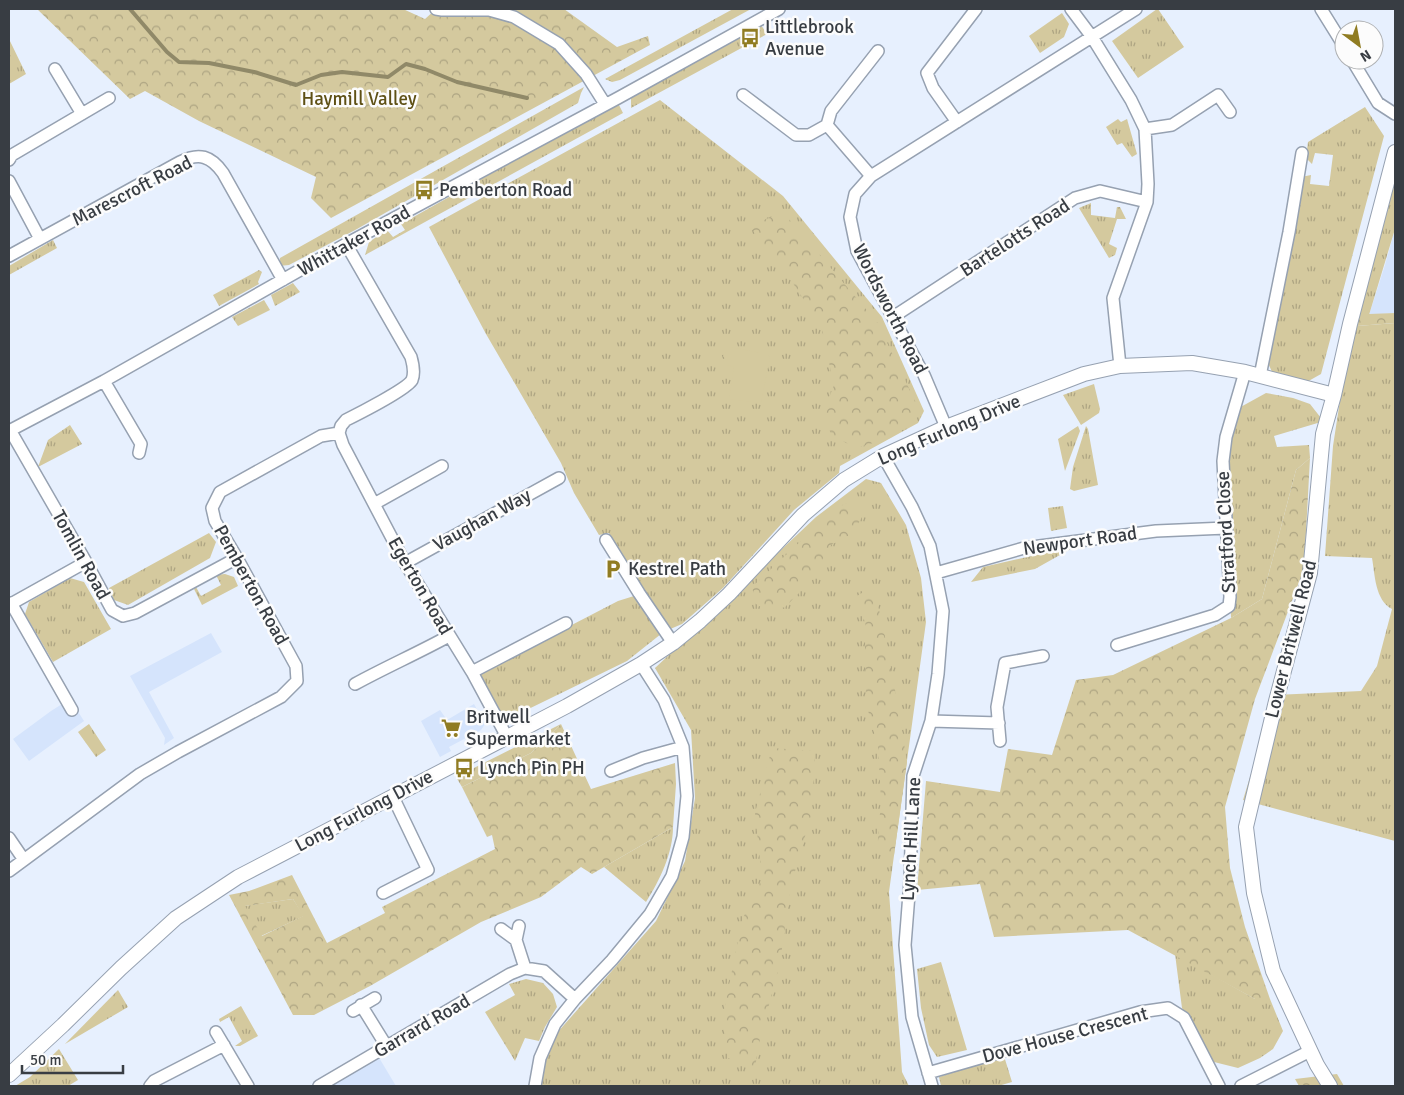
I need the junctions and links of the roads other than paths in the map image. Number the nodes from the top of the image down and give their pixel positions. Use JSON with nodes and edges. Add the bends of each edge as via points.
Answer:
{"nodes":[{"id":1,"x":436,"y":9,"type":"edge"},
{"id":2,"x":779,"y":9,"type":"edge"},
{"id":3,"x":976,"y":9,"type":"edge"},
{"id":4,"x":1071,"y":9,"type":"edge"},
{"id":5,"x":1136,"y":9,"type":"edge"},
{"id":6,"x":1321,"y":9,"type":"edge"},
{"id":7,"x":1334,"y":30,"type":"edge"},
{"id":8,"x":1092,"y":37,"type":"junction"},
{"id":9,"x":878,"y":51,"type":"dead end"},
{"id":10,"x":55,"y":69,"type":"dead end"},
{"id":11,"x":1358,"y":70,"type":"edge"},
{"id":12,"x":743,"y":95,"type":"dead end"},
{"id":13,"x":109,"y":98,"type":"dead end"},
{"id":14,"x":605,"y":104,"type":"junction"},
{"id":15,"x":1230,"y":112,"type":"dead end"},
{"id":16,"x":82,"y":114,"type":"junction"},
{"id":17,"x":1395,"y":114,"type":"edge"},
{"id":18,"x":957,"y":122,"type":"junction"},
{"id":19,"x":827,"y":126,"type":"junction"},
{"id":20,"x":1145,"y":129,"type":"junction"},
{"id":21,"x":1395,"y":152,"type":"edge"},
{"id":22,"x":1302,"y":153,"type":"dead end"},
{"id":23,"x":9,"y":160,"type":"edge"},
{"id":24,"x":871,"y":176,"type":"junction"},
{"id":25,"x":9,"y":181,"type":"edge"},
{"id":26,"x":1147,"y":202,"type":"junction"},
{"id":27,"x":40,"y":239,"type":"junction"},
{"id":28,"x":346,"y":244,"type":"junction"},
{"id":29,"x":9,"y":256,"type":"edge"},
{"id":30,"x":283,"y":280,"type":"junction"},
{"id":31,"x":893,"y":317,"type":"junction"},
{"id":32,"x":1120,"y":366,"type":"junction"},
{"id":33,"x":1245,"y":372,"type":"junction"},
{"id":34,"x":1260,"y":376,"type":"junction"},
{"id":35,"x":104,"y":381,"type":"junction"},
{"id":36,"x":1334,"y":395,"type":"junction"},
{"id":37,"x":946,"y":427,"type":"junction"},
{"id":38,"x":10,"y":430,"type":"edge"},
{"id":39,"x":339,"y":433,"type":"junction"},
{"id":40,"x":139,"y":453,"type":"dead end"},
{"id":41,"x":883,"y":456,"type":"junction"},
{"id":42,"x":442,"y":466,"type":"dead end"},
{"id":43,"x":559,"y":478,"type":"dead end"},
{"id":44,"x":374,"y":504,"type":"junction"},
{"id":45,"x":1226,"y":528,"type":"junction"},
{"id":46,"x":606,"y":540,"type":"dead end"},
{"id":47,"x":237,"y":558,"type":"junction"},
{"id":48,"x":86,"y":562,"type":"junction"},
{"id":49,"x":405,"y":563,"type":"junction"},
{"id":50,"x":936,"y":573,"type":"junction"},
{"id":51,"x":10,"y":604,"type":"edge"},
{"id":52,"x":566,"y":623,"type":"dead end"},
{"id":53,"x":449,"y":636,"type":"junction"},
{"id":54,"x":673,"y":643,"type":"junction"},
{"id":55,"x":1117,"y":645,"type":"dead end"},
{"id":56,"x":1043,"y":656,"type":"dead end"},
{"id":57,"x":641,"y":664,"type":"junction"},
{"id":58,"x":472,"y":672,"type":"junction"},
{"id":59,"x":355,"y":684,"type":"dead end"},
{"id":60,"x":72,"y":710,"type":"dead end"},
{"id":61,"x":931,"y":721,"type":"junction"},
{"id":62,"x":998,"y":723,"type":"junction"},
{"id":63,"x":507,"y":737,"type":"junction"},
{"id":64,"x":1000,"y":741,"type":"dead end"},
{"id":65,"x":683,"y":747,"type":"junction"},
{"id":66,"x":611,"y":771,"type":"dead end"},
{"id":67,"x":392,"y":796,"type":"junction"},
{"id":68,"x":9,"y":838,"type":"edge"},
{"id":69,"x":24,"y":860,"type":"junction"},
{"id":70,"x":9,"y":871,"type":"edge"},
{"id":71,"x":382,"y":893,"type":"dead end"},
{"id":72,"x":519,"y":926,"type":"dead end"},
{"id":73,"x":501,"y":929,"type":"dead end"},
{"id":74,"x":516,"y":940,"type":"junction"},
{"id":75,"x":525,"y":968,"type":"junction"},
{"id":76,"x":374,"y":998,"type":"dead end"},
{"id":77,"x":575,"y":999,"type":"junction"},
{"id":78,"x":216,"y":1032,"type":"dead end"},
{"id":79,"x":224,"y":1045,"type":"junction"},
{"id":80,"x":387,"y":1047,"type":"junction"},
{"id":81,"x":1310,"y":1051,"type":"junction"},
{"id":82,"x":928,"y":1073,"type":"junction"},
{"id":83,"x":9,"y":1075,"type":"edge"},
{"id":84,"x":150,"y":1086,"type":"edge"},
{"id":85,"x":248,"y":1086,"type":"edge"},
{"id":86,"x":319,"y":1086,"type":"edge"},
{"id":87,"x":535,"y":1086,"type":"edge"},
{"id":88,"x":932,"y":1086,"type":"edge"},
{"id":89,"x":1219,"y":1086,"type":"edge"},
{"id":90,"x":1241,"y":1086,"type":"edge"},
{"id":91,"x":1330,"y":1086,"type":"edge"}],
"edges":[{"from":1,"to":14,"type":"street","via":[[489,10],[514,17],[559,44],[586,74]]},
{"from":2,"to":14,"type":"street","name":"Whittaker Road"},
{"from":3,"to":18,"type":"street","via":[[928,73],[933,88]]},
{"from":4,"to":8,"type":"street"},
{"from":5,"to":8,"type":"street","name":"Wordsworth Road"},
{"from":6,"to":7,"type":"street"},
{"from":8,"to":18,"type":"street","name":"Wordsworth Road"},
{"from":8,"to":20,"type":"street"},
{"from":9,"to":19,"type":"street","via":[[831,111]]},
{"from":10,"to":16,"type":"street"},
{"from":11,"to":17,"type":"street","via":[[1378,103]]},
{"from":12,"to":19,"type":"street","via":[[796,135],[809,135]]},
{"from":13,"to":16,"type":"street"},
{"from":14,"to":28,"type":"street","name":"Whittaker Road"},
{"from":15,"to":20,"type":"street","via":[[1218,95],[1172,124]]},
{"from":16,"to":23,"type":"street","via":[[12,155]]},
{"from":18,"to":24,"type":"street","name":"Wordsworth Road"},
{"from":19,"to":24,"type":"street"},
{"from":20,"to":26,"type":"street"},
{"from":21,"to":36,"type":"street","name":"Lower Britwell Road"},
{"from":22,"to":34,"type":"street","via":[[1290,232]]},
{"from":24,"to":31,"type":"street","name":"Wordsworth Road","via":[[855,194],[850,217],[857,252]]},
{"from":25,"to":27,"type":"street"},
{"from":26,"to":31,"type":"street","name":"Bartelotts Road","via":[[1100,191],[1075,198]]},
{"from":26,"to":32,"type":"street","via":[[1113,298]]},
{"from":27,"to":29,"type":"street","name":"Marescroft Road"},
{"from":27,"to":30,"type":"street","name":"Marescroft Road","via":[[186,158],[205,157],[223,173]]},
{"from":28,"to":30,"type":"street","name":"Whittaker Road"},
{"from":28,"to":39,"type":"street","via":[[414,366],[413,379],[409,384],[346,420]]},
{"from":30,"to":35,"type":"street","name":"Whittaker Road"},
{"from":31,"to":37,"type":"street","name":"Wordsworth Road","via":[[924,375]]},
{"from":32,"to":33,"type":"street","name":"Long Furlong Drive","via":[[1192,363]]},
{"from":32,"to":37,"type":"street","name":"Long Furlong Drive","via":[[1084,374]]},
{"from":33,"to":34,"type":"street","name":"Long Furlong Drive"},
{"from":33,"to":45,"type":"street","name":"Stratford Close","via":[[1226,437],[1223,461]]},
{"from":34,"to":36,"type":"street","name":"Long Furlong Drive"},
{"from":35,"to":38,"type":"street","name":"Whittaker Road"},
{"from":35,"to":40,"type":"street","via":[[140,444]]},
{"from":36,"to":81,"type":"street","name":"Lower Britwell Road","via":[[1323,434],[1310,573],[1246,827],[1254,893],[1272,970]]},
{"from":37,"to":41,"type":"street","name":"Long Furlong Drive"},
{"from":38,"to":48,"type":"street","name":"Tomlin Road"},
{"from":39,"to":44,"type":"street","name":"Egerton Road"},
{"from":39,"to":47,"type":"street","name":"Pemberton Road","via":[[321,436],[220,492],[212,508],[215,521]]},
{"from":41,"to":50,"type":"street","name":"Lynch Hill Lane","via":[[916,515],[930,546]]},
{"from":41,"to":54,"type":"street","name":"Long Furlong Drive","via":[[844,480],[803,515],[729,594]]},
{"from":42,"to":44,"type":"street"},
{"from":43,"to":49,"type":"street","name":"Vaughan Way"},
{"from":44,"to":49,"type":"street","name":"Egerton Road"},
{"from":45,"to":50,"type":"street","name":"Newport Road","via":[[1156,530],[1024,548]]},
{"from":45,"to":55,"type":"street","name":"Stratford Close","via":[[1229,606],[1215,615]]},
{"from":46,"to":54,"type":"street"},
{"from":47,"to":48,"type":"street","name":"Tomlin Road","via":[[135,613],[123,616],[112,610]]},
{"from":47,"to":69,"type":"street","name":"Pemberton Road","via":[[296,666],[297,682],[281,697],[140,774]]},
{"from":48,"to":51,"type":"street"},
{"from":49,"to":53,"type":"street","name":"Egerton Road"},
{"from":50,"to":61,"type":"street","name":"Lynch Hill Lane","via":[[943,611]]},
{"from":51,"to":60,"type":"street"},
{"from":52,"to":58,"type":"street"},
{"from":53,"to":58,"type":"street","name":"Egerton Road"},
{"from":53,"to":59,"type":"street"},
{"from":54,"to":57,"type":"street","name":"Long Furlong Drive"},
{"from":56,"to":62,"type":"street","via":[[1004,663],[997,707]]},
{"from":57,"to":63,"type":"street","name":"Long Furlong Drive"},
{"from":57,"to":65,"type":"street","via":[[664,700]]},
{"from":58,"to":63,"type":"street","name":"Egerton Road"},
{"from":61,"to":62,"type":"street"},
{"from":61,"to":82,"type":"street","name":"Lynch Hill Lane","via":[[913,776],[905,945],[912,1017]]},
{"from":62,"to":64,"type":"street"},
{"from":63,"to":67,"type":"street","name":"Long Furlong Drive"},
{"from":65,"to":66,"type":"street"},
{"from":65,"to":77,"type":"street","via":[[687,796],[683,837],[672,876],[650,914]]},
{"from":67,"to":71,"type":"street","via":[[428,870]]},
{"from":67,"to":83,"type":"street","name":"Long Furlong Drive","via":[[238,876],[176,918]]},
{"from":68,"to":69,"type":"street"},
{"from":69,"to":70,"type":"street","name":"Pemberton Road"},
{"from":72,"to":74,"type":"street"},
{"from":73,"to":74,"type":"street"},
{"from":74,"to":75,"type":"street"},
{"from":75,"to":77,"type":"street","via":[[544,971]]},
{"from":75,"to":80,"type":"street","name":"Garrard Road"},
{"from":76,"to":80,"type":"street","via":[[357,1008]]},
{"from":77,"to":87,"type":"street","via":[[555,1024],[540,1058]]},
{"from":78,"to":79,"type":"street"},
{"from":79,"to":84,"type":"street"},
{"from":79,"to":85,"type":"street"},
{"from":80,"to":86,"type":"street","name":"Garrard Road"},
{"from":81,"to":90,"type":"street"},
{"from":81,"to":91,"type":"street","name":"Lower Britwell Road"},
{"from":82,"to":88,"type":"street","name":"Lynch Hill Lane"},
{"from":82,"to":89,"type":"street","name":"Dove House Crescent","via":[[1140,1012],[1168,1008],[1184,1018]]}]}
